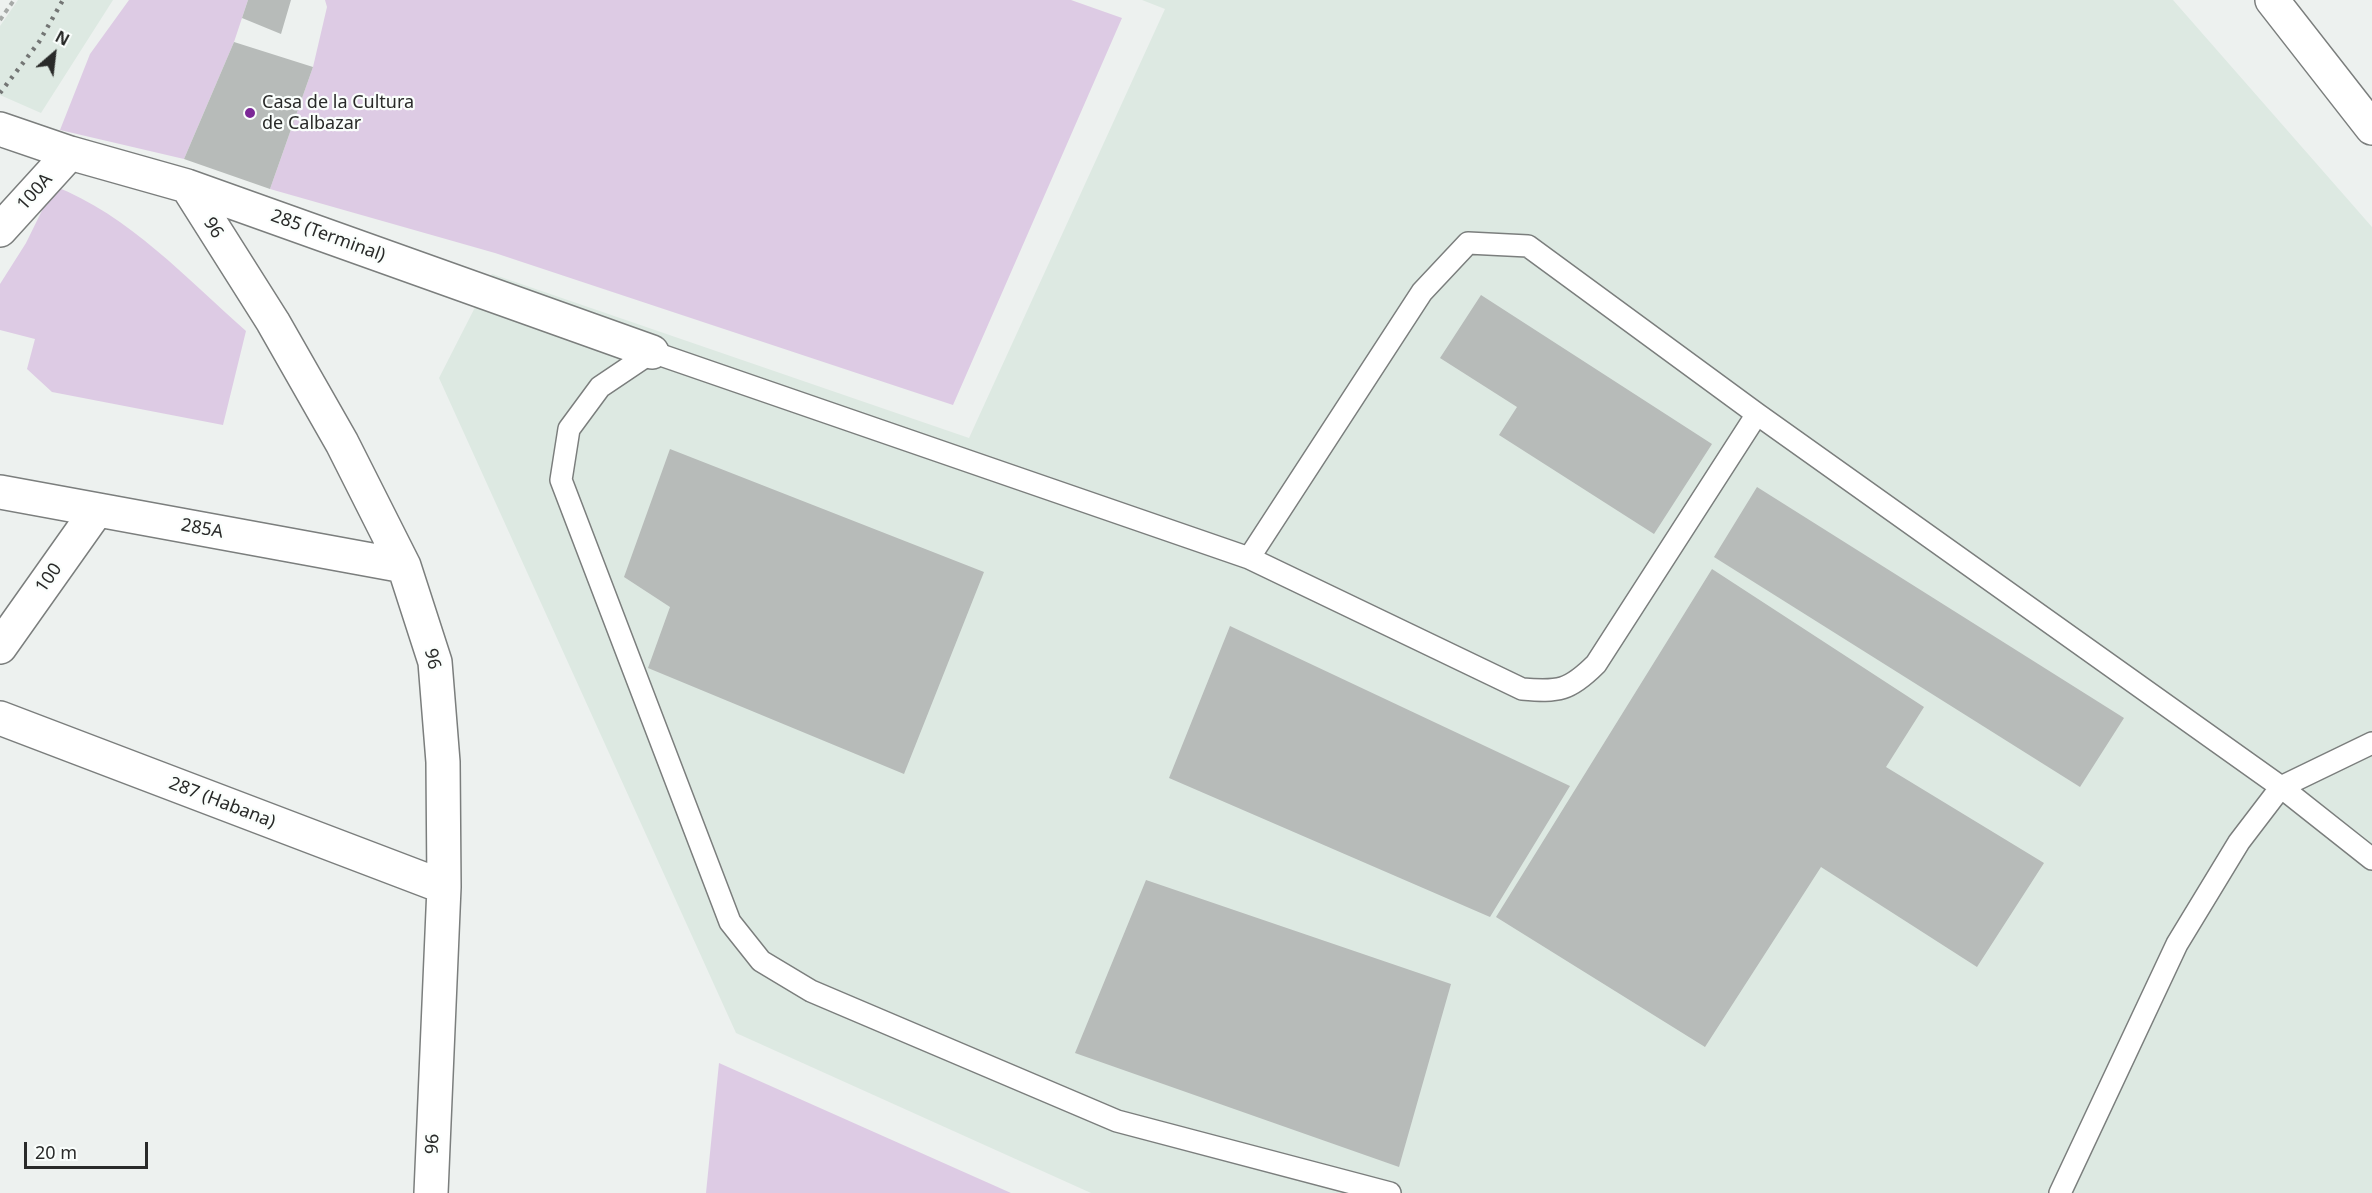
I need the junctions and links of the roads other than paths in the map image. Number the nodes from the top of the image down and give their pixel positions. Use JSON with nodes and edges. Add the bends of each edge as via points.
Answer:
{"nodes":[{"id":1,"x":2272,"y":0,"type":"edge"},
{"id":2,"x":2372,"y":128,"type":"edge"},
{"id":3,"x":0,"y":129,"type":"edge"},
{"id":4,"x":70,"y":153,"type":"junction"},
{"id":5,"x":187,"y":186,"type":"junction"},
{"id":6,"x":0,"y":230,"type":"edge"},
{"id":7,"x":652,"y":352,"type":"junction"},
{"id":8,"x":1757,"y":414,"type":"junction"},
{"id":9,"x":0,"y":492,"type":"edge"},
{"id":10,"x":97,"y":510,"type":"junction"},
{"id":11,"x":1249,"y":558,"type":"junction"},
{"id":12,"x":404,"y":566,"type":"junction"},
{"id":13,"x":0,"y":647,"type":"edge"},
{"id":14,"x":0,"y":718,"type":"edge"},
{"id":15,"x":2372,"y":743,"type":"edge"},
{"id":16,"x":2281,"y":787,"type":"junction"},
{"id":17,"x":2372,"y":859,"type":"edge"},
{"id":18,"x":444,"y":887,"type":"junction"},
{"id":19,"x":431,"y":1193,"type":"edge"},
{"id":20,"x":1390,"y":1193,"type":"edge"},
{"id":21,"x":2060,"y":1193,"type":"edge"}],
"edges":[{"from":1,"to":2,"type":"street"},
{"from":3,"to":4,"type":"street","name":"285 (Terminal)"},
{"from":4,"to":5,"type":"street","name":"285 (Terminal)"},
{"from":4,"to":6,"type":"street","name":"100A"},
{"from":5,"to":7,"type":"street","name":"285 (Terminal)"},
{"from":5,"to":12,"type":"street","name":"96","via":[[285,343],[342,443]]},
{"from":7,"to":11,"type":"lane"},
{"from":7,"to":20,"type":"lane","via":[[600,387],[569,429],[561,480],[730,922],[761,960],[811,991],[1117,1121]]},
{"from":8,"to":11,"type":"lane","via":[[1596,664],[1577,683],[1551,691],[1522,689]]},
{"from":8,"to":11,"type":"lane","via":[[1528,246],[1468,243],[1422,292]]},
{"from":8,"to":16,"type":"lane"},
{"from":9,"to":10,"type":"street","name":"285A"},
{"from":10,"to":12,"type":"street","name":"285A"},
{"from":10,"to":13,"type":"street","name":"100"},
{"from":12,"to":18,"type":"street","name":"96","via":[[435,662],[443,762]]},
{"from":14,"to":18,"type":"street","name":"287 (Habana)"},
{"from":15,"to":16,"type":"lane"},
{"from":16,"to":17,"type":"lane"},
{"from":16,"to":21,"type":"lane","via":[[2239,843],[2177,944]]},
{"from":18,"to":19,"type":"street","name":"96"}]}
